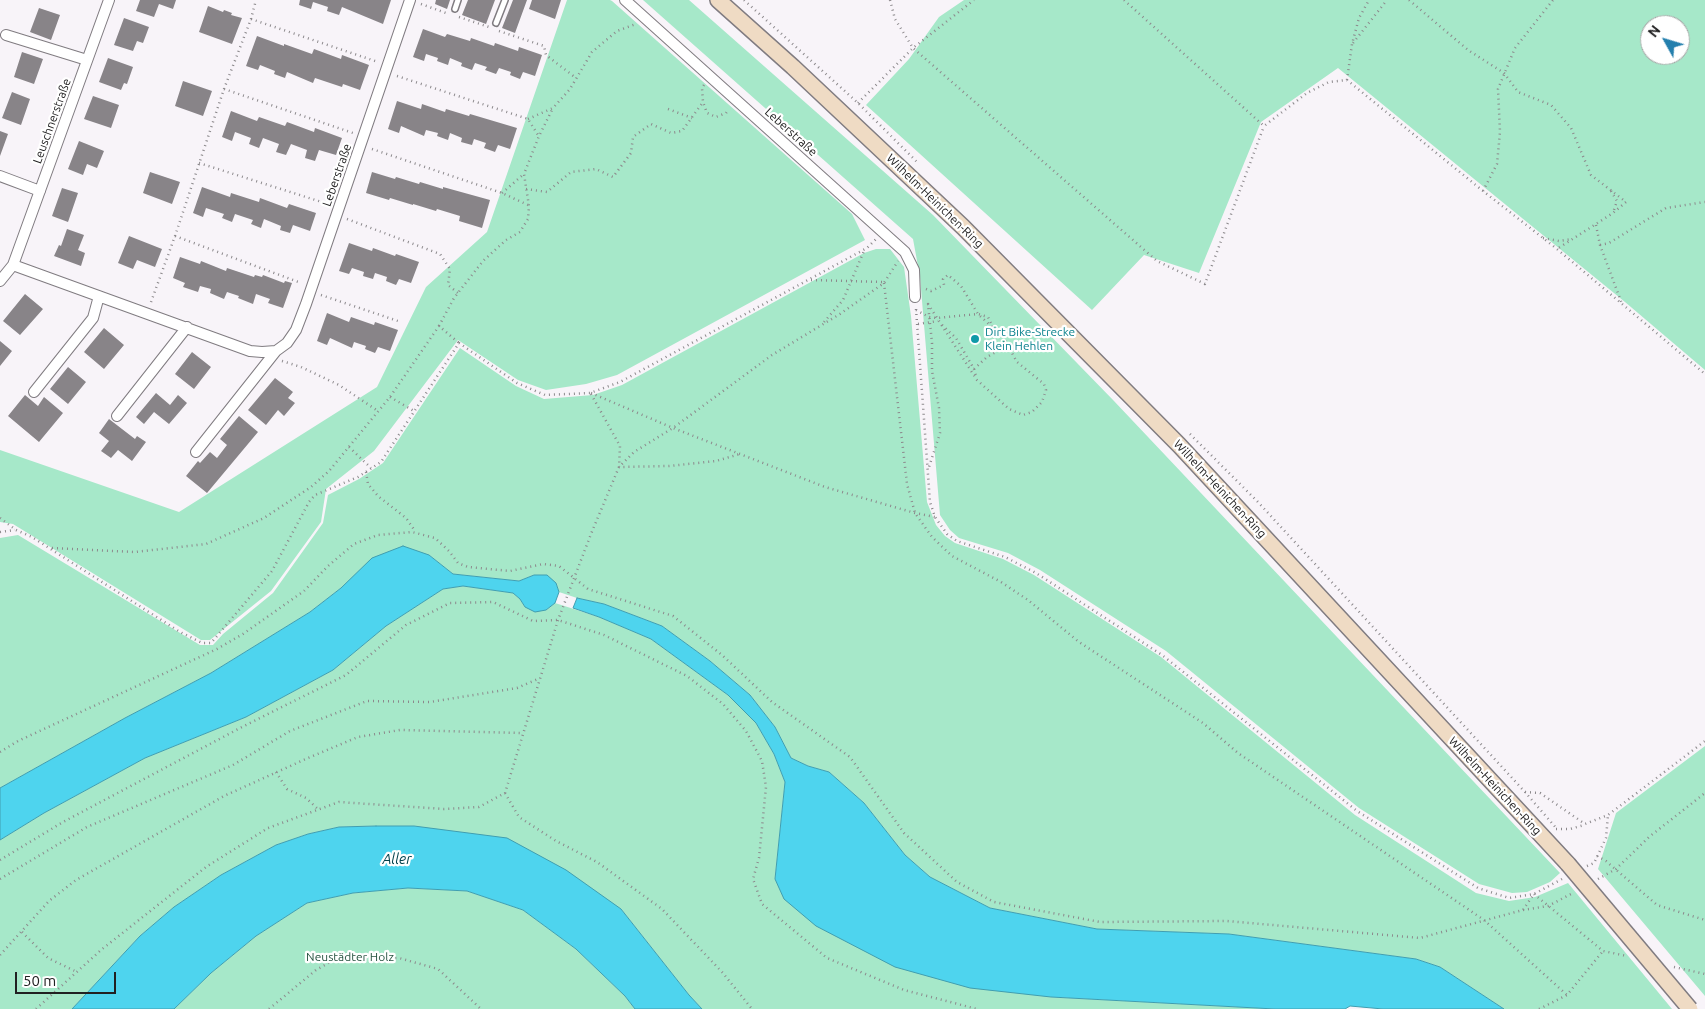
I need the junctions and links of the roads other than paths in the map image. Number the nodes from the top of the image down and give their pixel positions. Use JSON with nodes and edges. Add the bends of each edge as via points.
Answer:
{"nodes":[{"id":1,"x":109,"y":0,"type":"edge"},
{"id":2,"x":410,"y":0,"type":"edge"},
{"id":3,"x":458,"y":0,"type":"edge"},
{"id":4,"x":504,"y":0,"type":"edge"},
{"id":5,"x":625,"y":0,"type":"edge"},
{"id":6,"x":718,"y":0,"type":"edge"},
{"id":7,"x":455,"y":9,"type":"dead end"},
{"id":8,"x":496,"y":23,"type":"dead end"},
{"id":9,"x":6,"y":35,"type":"dead end"},
{"id":10,"x":87,"y":60,"type":"junction"},
{"id":11,"x":0,"y":176,"type":"edge"},
{"id":12,"x":40,"y":190,"type":"junction"},
{"id":13,"x":13,"y":265,"type":"junction"},
{"id":14,"x":0,"y":281,"type":"edge"},
{"id":15,"x":99,"y":296,"type":"junction"},
{"id":16,"x":915,"y":297,"type":"road end"},
{"id":17,"x":187,"y":327,"type":"junction"},
{"id":18,"x":273,"y":354,"type":"junction"},
{"id":19,"x":34,"y":392,"type":"dead end"},
{"id":20,"x":117,"y":416,"type":"dead end"},
{"id":21,"x":196,"y":452,"type":"dead end"},
{"id":22,"x":1690,"y":1009,"type":"edge"}],
"edges":[{"from":1,"to":10,"type":"street","name":"Leuschnerstraße"},
{"from":2,"to":18,"type":"street","name":"Leberstraße","via":[[296,330]]},
{"from":3,"to":7,"type":"lane"},
{"from":4,"to":8,"type":"lane"},
{"from":5,"to":16,"type":"street","name":"Leberstraße","via":[[905,252],[914,270]]},
{"from":6,"to":22,"type":"main road","name":"Wilhelm-Heinichen-Ring","bridge":true,"via":[[963,227],[1165,430],[1568,864]]},
{"from":9,"to":10,"type":"street"},
{"from":10,"to":12,"type":"street","name":"Leuschnerstraße"},
{"from":11,"to":12,"type":"street"},
{"from":12,"to":13,"type":"street","name":"Leuschnerstraße"},
{"from":13,"to":14,"type":"street","name":"Leuschnerstraße"},
{"from":13,"to":15,"type":"street"},
{"from":15,"to":17,"type":"street"},
{"from":15,"to":19,"type":"street","via":[[93,318]]},
{"from":17,"to":18,"type":"street","via":[[250,351]]},
{"from":17,"to":20,"type":"street"},
{"from":18,"to":21,"type":"street","name":"Leberstraße"}]}
